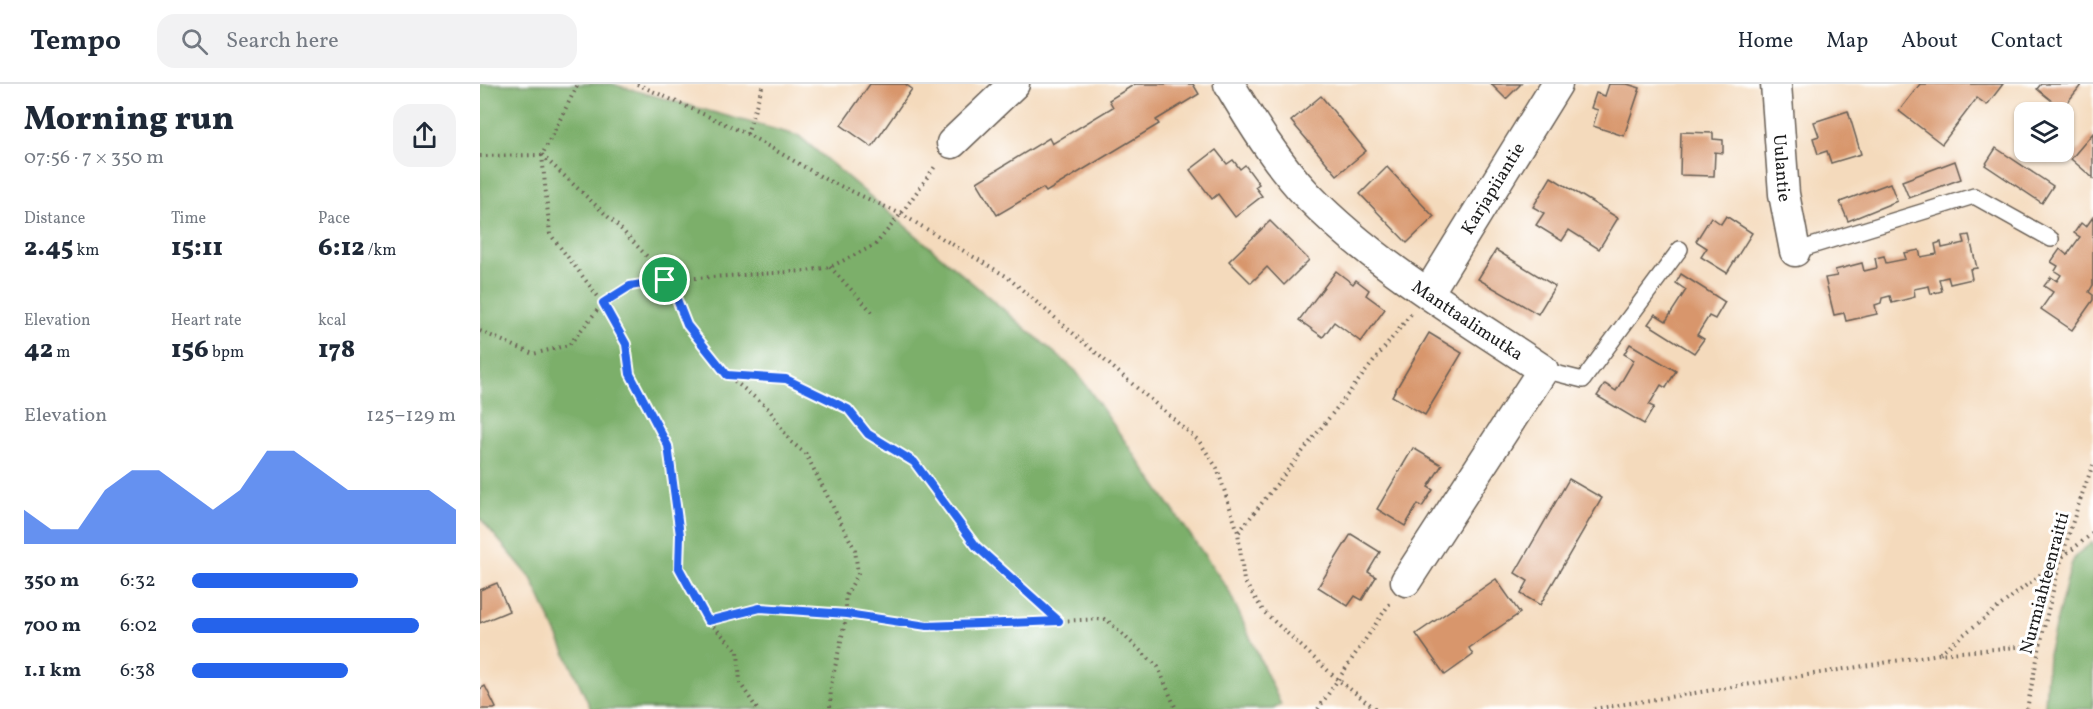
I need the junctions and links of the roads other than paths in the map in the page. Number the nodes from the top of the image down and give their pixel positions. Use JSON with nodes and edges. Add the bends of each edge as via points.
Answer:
{"nodes":[{"id":1,"x":1014,"y":84,"type":"edge"},
{"id":2,"x":1229,"y":84,"type":"edge"},
{"id":3,"x":1557,"y":84,"type":"edge"},
{"id":4,"x":1776,"y":84,"type":"edge"},
{"id":5,"x":952,"y":143,"type":"road end"},
{"id":6,"x":2051,"y":239,"type":"dead end"},
{"id":7,"x":1680,"y":249,"type":"dead end"},
{"id":8,"x":1795,"y":251,"type":"joint"},
{"id":9,"x":1428,"y":292,"type":"junction"},
{"id":10,"x":1543,"y":370,"type":"junction"},
{"id":11,"x":1406,"y":581,"type":"road end"}],
"edges":[{"from":1,"to":5,"type":"street"},
{"from":2,"to":9,"type":"street","name":"Manttaalimutka","via":[[1261,138],[1307,195],[1363,247]]},
{"from":3,"to":9,"type":"street","name":"Karjapiiantie"},
{"from":4,"to":8,"type":"street","name":"Uulantie","via":[[1784,194]]},
{"from":6,"to":8,"type":"lane","via":[[1974,196]]},
{"from":7,"to":10,"type":"lane","via":[[1583,380]]},
{"from":9,"to":10,"type":"street","name":"Manttaalimutka"},
{"from":10,"to":11,"type":"street","name":"Manttaalimutka"}]}
